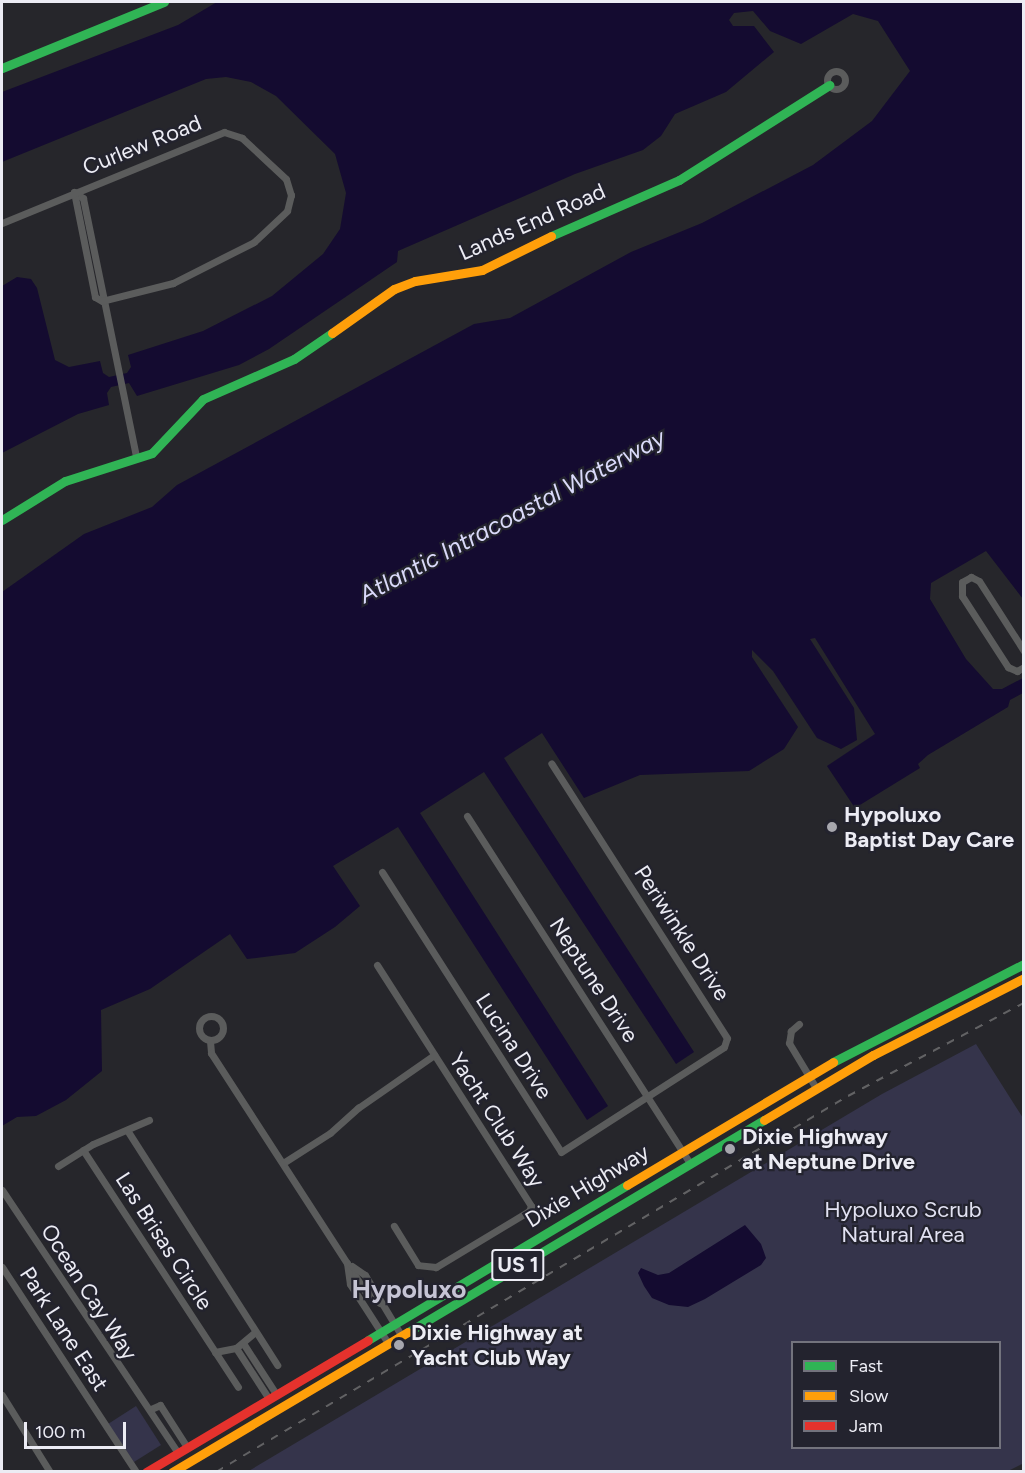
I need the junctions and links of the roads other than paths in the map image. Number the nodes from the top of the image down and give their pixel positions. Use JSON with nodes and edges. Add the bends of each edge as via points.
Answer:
{"nodes":[{"id":1,"x":164,"y":2,"type":"edge"},
{"id":2,"x":2,"y":68,"type":"edge"},
{"id":3,"x":829,"y":85,"type":"dead end"},
{"id":4,"x":74,"y":192,"type":"junction"},
{"id":5,"x":2,"y":223,"type":"edge"},
{"id":6,"x":102,"y":301,"type":"junction"},
{"id":7,"x":136,"y":456,"type":"junction"},
{"id":8,"x":2,"y":520,"type":"edge"},
{"id":9,"x":1023,"y":651,"type":"edge"},
{"id":10,"x":1023,"y":667,"type":"edge"},
{"id":11,"x":551,"y":763,"type":"dead end"},
{"id":12,"x":467,"y":816,"type":"dead end"},
{"id":13,"x":382,"y":872,"type":"dead end"},
{"id":14,"x":1023,"y":964,"type":"edge"},
{"id":15,"x":377,"y":966,"type":"dead end"},
{"id":16,"x":1023,"y":978,"type":"edge"},
{"id":17,"x":950,"y":999,"type":"junction"},
{"id":18,"x":956,"y":1010,"type":"junction"},
{"id":19,"x":799,"y":1024,"type":"dead end"},
{"id":20,"x":210,"y":1041,"type":"dead end"},
{"id":21,"x":434,"y":1055,"type":"junction"},
{"id":22,"x":809,"y":1077,"type":"junction"},
{"id":23,"x":816,"y":1088,"type":"junction"},
{"id":24,"x":648,"y":1096,"type":"junction"},
{"id":25,"x":149,"y":1120,"type":"dead end"},
{"id":26,"x":127,"y":1130,"type":"junction"},
{"id":27,"x":83,"y":1150,"type":"junction"},
{"id":28,"x":683,"y":1152,"type":"junction"},
{"id":29,"x":283,"y":1163,"type":"junction"},
{"id":30,"x":690,"y":1163,"type":"junction"},
{"id":31,"x":58,"y":1166,"type":"dead end"},
{"id":32,"x":2,"y":1190,"type":"edge"},
{"id":33,"x":394,"y":1226,"type":"dead end"},
{"id":34,"x":347,"y":1263,"type":"junction"},
{"id":35,"x":2,"y":1267,"type":"edge"},
{"id":36,"x":369,"y":1289,"type":"junction"},
{"id":37,"x":357,"y":1295,"type":"junction"},
{"id":38,"x":394,"y":1324,"type":"junction"},
{"id":39,"x":255,"y":1332,"type":"junction"},
{"id":40,"x":381,"y":1332,"type":"junction"},
{"id":41,"x":401,"y":1335,"type":"junction"},
{"id":42,"x":243,"y":1343,"type":"junction"},
{"id":43,"x":388,"y":1343,"type":"junction"},
{"id":44,"x":236,"y":1348,"type":"junction"},
{"id":45,"x":215,"y":1352,"type":"junction"},
{"id":46,"x":278,"y":1365,"type":"dead end"},
{"id":47,"x":238,"y":1387,"type":"dead end"},
{"id":48,"x":2,"y":1395,"type":"edge"},
{"id":49,"x":272,"y":1396,"type":"junction"},
{"id":50,"x":151,"y":1409,"type":"junction"},
{"id":51,"x":187,"y":1447,"type":"junction"},
{"id":52,"x":178,"y":1453,"type":"junction"},
{"id":53,"x":50,"y":1472,"type":"edge"},
{"id":54,"x":136,"y":1472,"type":"edge"},
{"id":55,"x":146,"y":1472,"type":"edge"},
{"id":56,"x":172,"y":1472,"type":"edge"}],
"edges":[{"from":1,"to":2,"type":"main road"},
{"from":3,"to":7,"type":"main road","name":"Lands End Road","via":[[679,180],[583,220],[482,270],[415,281],[394,289],[294,359],[203,399],[157,450]]},
{"from":4,"to":5,"type":"street"},
{"from":4,"to":6,"type":"street","via":[[83,198],[105,293]]},
{"from":4,"to":6,"type":"street","name":"Curlew Road","via":[[224,132],[242,138],[289,184],[291,201],[285,215],[237,253],[173,283]]},
{"from":6,"to":7,"type":"street"},
{"from":7,"to":8,"type":"main road","name":"Lands End Road","via":[[65,481]]},
{"from":9,"to":10,"type":"street","via":[[979,581],[971,577],[962,582],[962,596],[1008,667],[1017,671]]},
{"from":11,"to":24,"type":"street","name":"Periwinkle Drive","via":[[728,1038],[724,1047]]},
{"from":12,"to":24,"type":"street","name":"Neptune Drive"},
{"from":13,"to":24,"type":"street","name":"Lucina Drive","via":[[561,1152]]},
{"from":14,"to":17,"type":"main road","name":"Dixie Highway","number":"US 1"},
{"from":15,"to":21,"type":"street","name":"Yacht Club Way"},
{"from":16,"to":18,"type":"main road","name":"Dixie Highway","number":"US 1"},
{"from":17,"to":18,"type":"main road"},
{"from":17,"to":22,"type":"main road","name":"Dixie Highway","number":"US 1"},
{"from":18,"to":23,"type":"main road","name":"Dixie Highway","number":"US 1"},
{"from":19,"to":22,"type":"street","via":[[791,1031],[789,1043]]},
{"from":20,"to":29,"type":"street","via":[[211,1053]]},
{"from":21,"to":29,"type":"street","name":"Yacht Club Way"},
{"from":21,"to":33,"type":"street","name":"Yacht Club Way","via":[[531,1206],[529,1212],[436,1267],[418,1265]]},
{"from":22,"to":23,"type":"street"},
{"from":22,"to":28,"type":"main road","name":"Dixie Highway","number":"US 1"},
{"from":23,"to":30,"type":"main road","name":"Dixie Highway","number":"US 1"},
{"from":24,"to":28,"type":"street","name":"Neptune Drive"},
{"from":25,"to":26,"type":"street"},
{"from":26,"to":27,"type":"street"},
{"from":26,"to":39,"type":"street","name":"Las Brisas Circle","via":[[252,1321]]},
{"from":27,"to":31,"type":"street"},
{"from":27,"to":45,"type":"street","name":"Las Brisas Circle"},
{"from":28,"to":30,"type":"street","name":"Neptune Drive"},
{"from":28,"to":38,"type":"main road","name":"Dixie Highway","number":"US 1"},
{"from":29,"to":34,"type":"street"},
{"from":30,"to":41,"type":"main road","name":"Dixie Highway","number":"US 1"},
{"from":32,"to":50,"type":"street","name":"Ocean Cay Way","via":[[140,1402]]},
{"from":34,"to":36,"type":"street","via":[[365,1275]]},
{"from":34,"to":37,"type":"street","via":[[350,1284]]},
{"from":35,"to":54,"type":"street","name":"Park Lane East"},
{"from":36,"to":37,"type":"street"},
{"from":36,"to":38,"type":"street"},
{"from":37,"to":40,"type":"street"},
{"from":38,"to":40,"type":"main road","name":"Dixie Highway","number":"US 1"},
{"from":38,"to":41,"type":"street"},
{"from":39,"to":42,"type":"street"},
{"from":39,"to":46,"type":"street","name":"Las Brisas Circle"},
{"from":40,"to":43,"type":"street"},
{"from":40,"to":49,"type":"main road","name":"Dixie Highway","number":"US 1"},
{"from":41,"to":43,"type":"main road","name":"Dixie Highway","number":"US 1"},
{"from":42,"to":44,"type":"street"},
{"from":42,"to":49,"type":"street"},
{"from":43,"to":56,"type":"main road","name":"Dixie Highway","number":"US 1"},
{"from":44,"to":45,"type":"street"},
{"from":44,"to":49,"type":"street"},
{"from":45,"to":47,"type":"street","name":"Las Brisas Circle"},
{"from":48,"to":53,"type":"street"},
{"from":49,"to":51,"type":"main road","name":"Dixie Highway","number":"US 1"},
{"from":50,"to":51,"type":"street","via":[[160,1404]]},
{"from":50,"to":52,"type":"street","name":"Ocean Cay Way"},
{"from":51,"to":52,"type":"main road","name":"Dixie Highway","number":"US 1"},
{"from":52,"to":55,"type":"main road","name":"Dixie Highway","number":"US 1"}]}
